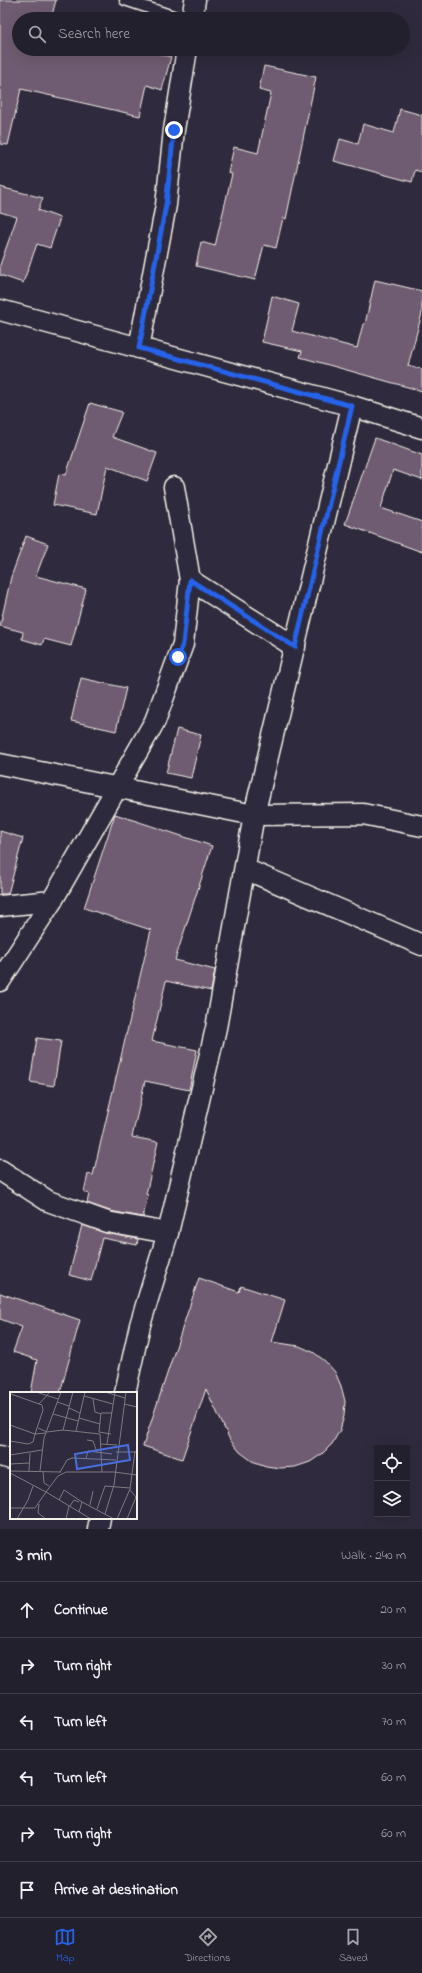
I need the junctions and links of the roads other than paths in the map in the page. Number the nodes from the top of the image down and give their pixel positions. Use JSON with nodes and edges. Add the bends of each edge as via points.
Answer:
{"nodes":[{"id":1,"x":125,"y":0,"type":"edge"},
{"id":2,"x":195,"y":0,"type":"edge"},
{"id":3,"x":161,"y":12,"type":"edge"},
{"id":4,"x":193,"y":12,"type":"edge"},
{"id":5,"x":186,"y":56,"type":"edge"},
{"id":6,"x":0,"y":310,"type":"edge"},
{"id":7,"x":139,"y":348,"type":"junction"},
{"id":8,"x":352,"y":406,"type":"junction"},
{"id":9,"x":422,"y":428,"type":"edge"},
{"id":10,"x":174,"y":487,"type":"dead end"},
{"id":11,"x":190,"y":580,"type":"junction"},
{"id":12,"x":295,"y":647,"type":"junction"},
{"id":13,"x":0,"y":764,"type":"edge"},
{"id":14,"x":116,"y":788,"type":"junction"},
{"id":15,"x":254,"y":815,"type":"junction"},
{"id":16,"x":422,"y":826,"type":"edge"},
{"id":17,"x":245,"y":869,"type":"junction"},
{"id":18,"x":52,"y":901,"type":"junction"},
{"id":19,"x":0,"y":906,"type":"edge"},
{"id":20,"x":422,"y":945,"type":"edge"},
{"id":21,"x":0,"y":981,"type":"edge"},
{"id":22,"x":0,"y":1170,"type":"edge"},
{"id":23,"x":168,"y":1233,"type":"junction"},
{"id":24,"x":125,"y":1392,"type":"edge"},
{"id":25,"x":0,"y":1456,"type":"edge"},
{"id":26,"x":10,"y":1460,"type":"edge"},
{"id":27,"x":100,"y":1519,"type":"edge"},
{"id":28,"x":98,"y":1529,"type":"edge"}],
"edges":[{"from":1,"to":3,"type":"lane"},
{"from":2,"to":4,"type":"street"},
{"from":5,"to":7,"type":"street","via":[[166,205]]},
{"from":6,"to":7,"type":"street"},
{"from":7,"to":8,"type":"street"},
{"from":8,"to":9,"type":"street"},
{"from":8,"to":12,"type":"street"},
{"from":10,"to":11,"type":"street"},
{"from":11,"to":12,"type":"street"},
{"from":11,"to":14,"type":"street","via":[[183,644],[155,721]]},
{"from":12,"to":15,"type":"street"},
{"from":13,"to":14,"type":"street"},
{"from":14,"to":15,"type":"street"},
{"from":14,"to":18,"type":"street"},
{"from":15,"to":16,"type":"street","via":[[363,814]]},
{"from":15,"to":17,"type":"street"},
{"from":17,"to":20,"type":"street"},
{"from":17,"to":23,"type":"street","via":[[216,1028]]},
{"from":18,"to":19,"type":"street"},
{"from":18,"to":21,"type":"street"},
{"from":22,"to":23,"type":"street","via":[[48,1201],[107,1222]]},
{"from":23,"to":24,"type":"street","via":[[140,1325]]},
{"from":25,"to":26,"type":"street"},
{"from":27,"to":28,"type":"street"}]}
